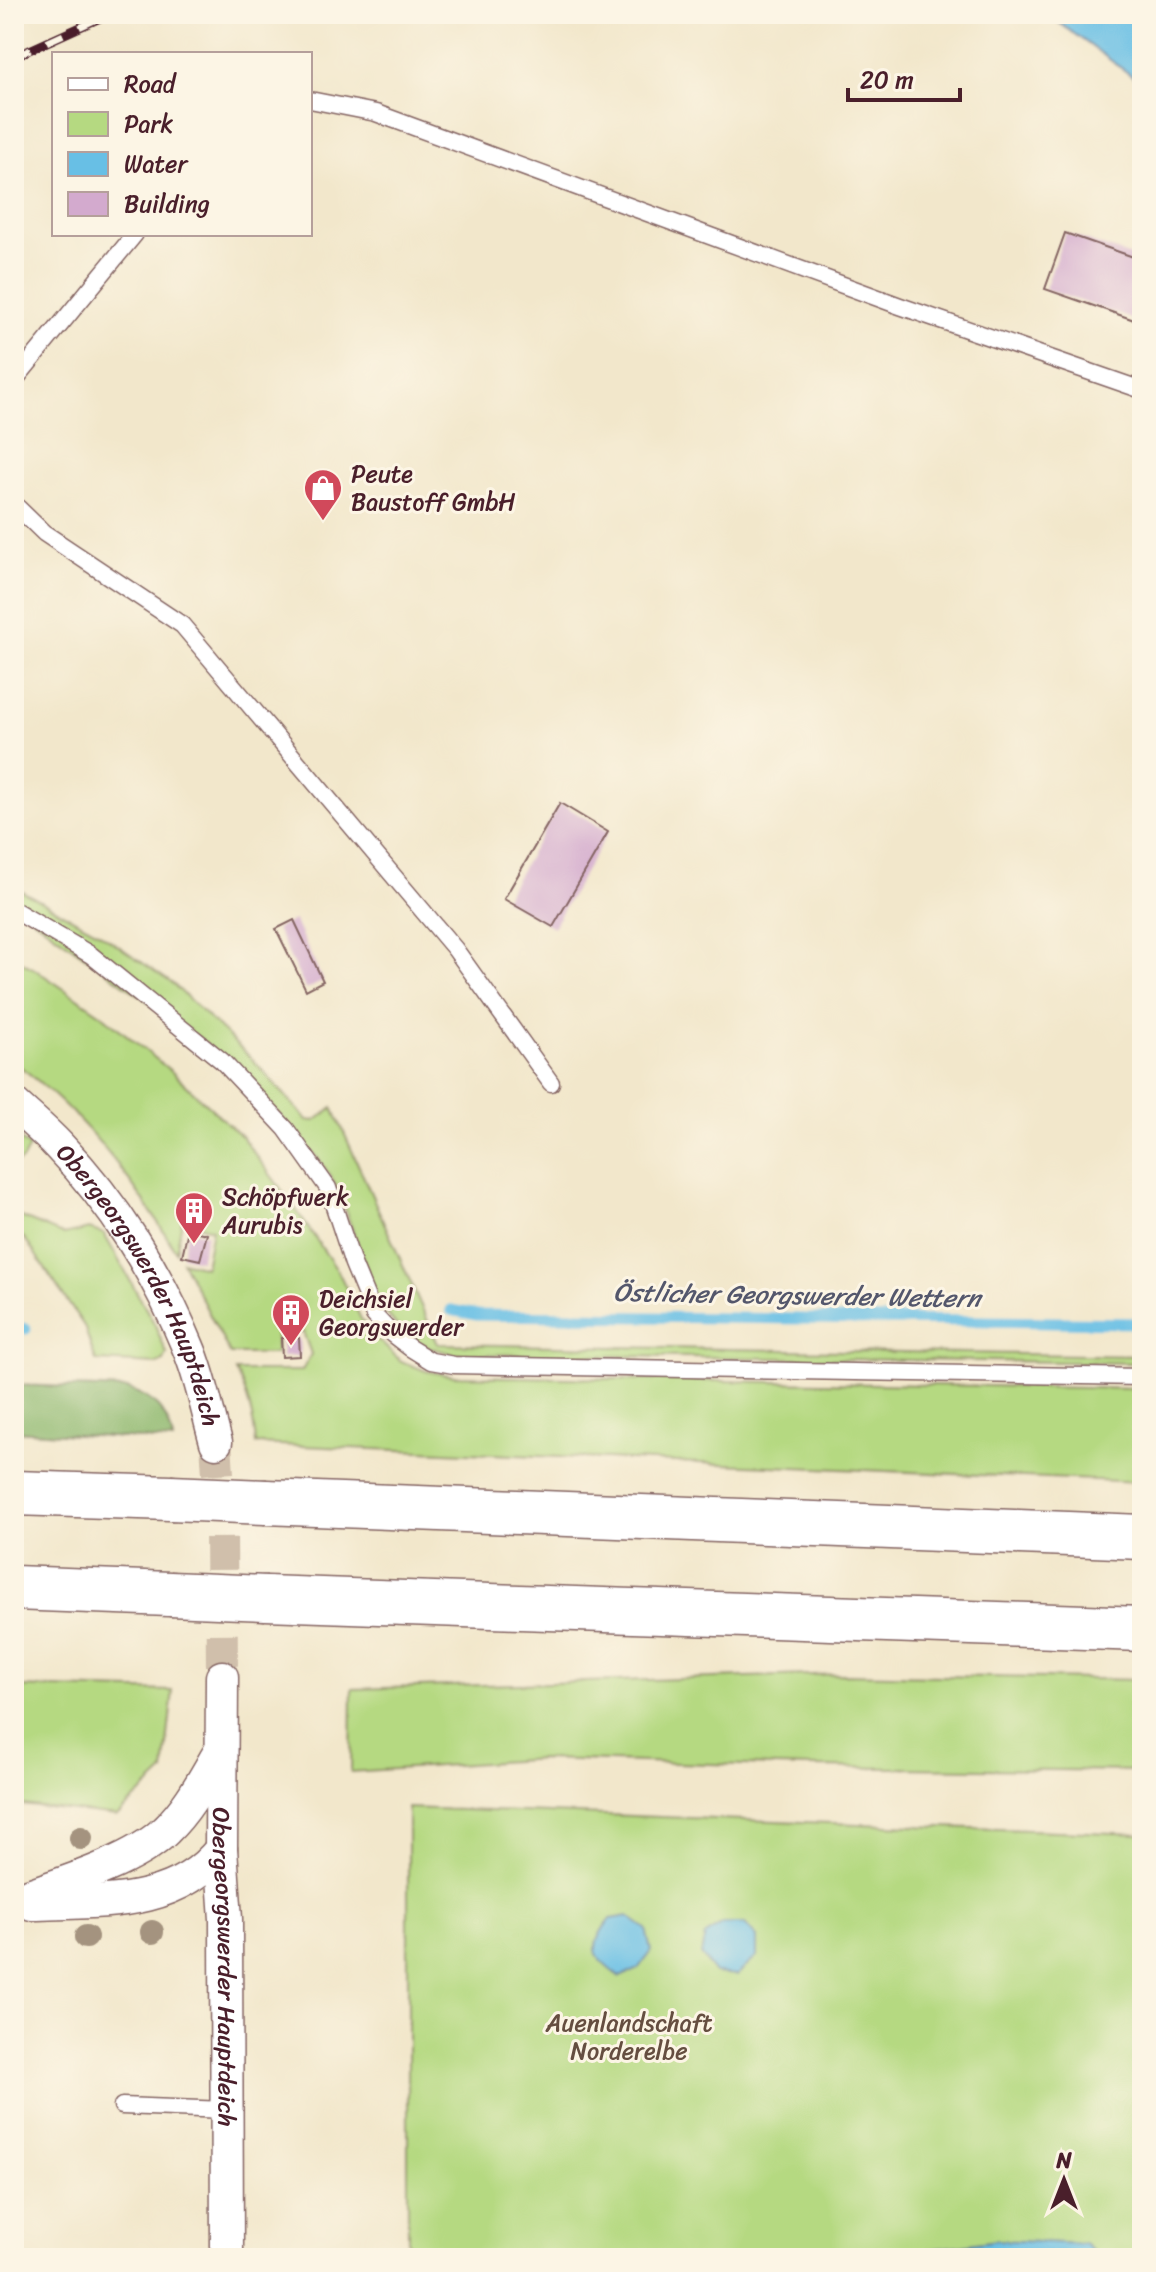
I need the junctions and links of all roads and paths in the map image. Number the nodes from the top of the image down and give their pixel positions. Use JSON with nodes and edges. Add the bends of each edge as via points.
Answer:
{"nodes":[{"id":1,"x":312,"y":100,"type":"edge"},
{"id":2,"x":133,"y":236,"type":"edge"},
{"id":3,"x":14,"y":381,"type":"edge"},
{"id":4,"x":1142,"y":390,"type":"edge"},
{"id":5,"x":14,"y":504,"type":"edge"},
{"id":6,"x":14,"y":910,"type":"edge"},
{"id":7,"x":551,"y":1083,"type":"dead end"},
{"id":8,"x":14,"y":1104,"type":"edge"},
{"id":9,"x":1142,"y":1377,"type":"edge"},
{"id":10,"x":216,"y":1442,"type":"tunnel mouth"},
{"id":11,"x":14,"y":1493,"type":"edge"},
{"id":12,"x":1142,"y":1537,"type":"edge"},
{"id":13,"x":14,"y":1588,"type":"edge"},
{"id":14,"x":1142,"y":1629,"type":"edge"},
{"id":15,"x":222,"y":1677,"type":"tunnel mouth"},
{"id":16,"x":220,"y":1750,"type":"junction"},
{"id":17,"x":221,"y":1849,"type":"junction"},
{"id":18,"x":14,"y":1902,"type":"edge"},
{"id":19,"x":122,"y":2106,"type":"dead end"},
{"id":20,"x":226,"y":2110,"type":"junction"},
{"id":21,"x":227,"y":2258,"type":"edge"}],
"edges":[{"from":1,"to":4,"type":"lane","via":[[376,113]]},
{"from":2,"to":3,"type":"lane"},
{"from":5,"to":7,"type":"lane","via":[[44,533],[182,625],[455,949]]},
{"from":6,"to":9,"type":"lane","via":[[91,955],[222,1061],[286,1129],[328,1188],[374,1315],[401,1342],[431,1361]]},
{"from":8,"to":10,"type":"street","name":"Obergeorgswerder Hauptdeich","via":[[59,1146],[128,1232],[188,1346]]},
{"from":11,"to":12,"type":"highway","bridge":true},
{"from":13,"to":14,"type":"highway","bridge":true},
{"from":15,"to":16,"type":"street","name":"Obergeorgswerder Hauptdeich"},
{"from":16,"to":17,"type":"street","name":"Obergeorgswerder Hauptdeich"},
{"from":16,"to":18,"type":"street","via":[[195,1795],[164,1833],[136,1852]]},
{"from":17,"to":18,"type":"street","via":[[183,1883],[158,1893],[120,1901]]},
{"from":17,"to":20,"type":"street","name":"Obergeorgswerder Hauptdeich"},
{"from":19,"to":20,"type":"lane"},
{"from":20,"to":21,"type":"street","name":"Obergeorgswerder Hauptdeich"}]}
